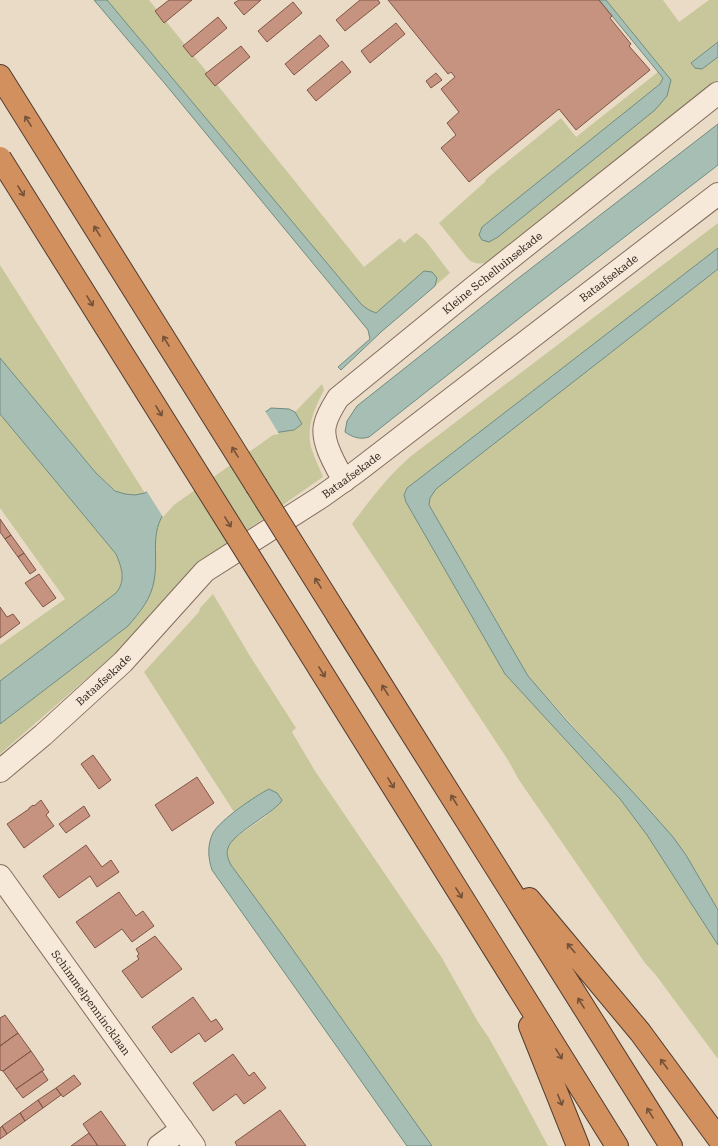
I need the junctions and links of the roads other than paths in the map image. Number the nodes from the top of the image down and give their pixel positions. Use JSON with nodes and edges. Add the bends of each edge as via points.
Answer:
{"nodes":[{"id":1,"x":0,"y":76,"type":"edge"},
{"id":2,"x":718,"y":92,"type":"edge"},
{"id":3,"x":0,"y":158,"type":"edge"},
{"id":4,"x":718,"y":194,"type":"edge"},
{"id":5,"x":344,"y":481,"type":"junction"},
{"id":6,"x":0,"y":771,"type":"edge"},
{"id":7,"x":474,"y":833,"type":"junction"},
{"id":8,"x":0,"y":876,"type":"edge"},
{"id":9,"x":509,"y":973,"type":"junction"},
{"id":10,"x":188,"y":1138,"type":"edge"},
{"id":11,"x":718,"y":1138,"type":"edge"},
{"id":12,"x":159,"y":1146,"type":"edge"},
{"id":13,"x":578,"y":1146,"type":"edge"},
{"id":14,"x":617,"y":1146,"type":"edge"},
{"id":15,"x":671,"y":1146,"type":"edge"}],
"edges":[{"from":7,"to":1,"type":"highway","one_way":true,"bridge":true},
{"from":2,"to":5,"type":"street","name":"Kleine Schelluinsekade","via":[[338,398],[324,426],[332,459]]},
{"from":3,"to":9,"type":"highway","one_way":true,"bridge":true},
{"from":4,"to":5,"type":"street","name":"Bataafsekade"},
{"from":5,"to":6,"type":"street","name":"Bataafsekade","via":[[206,571],[123,662]]},
{"from":11,"to":7,"type":"highway","one_way":true,"via":[[640,1032]]},
{"from":15,"to":7,"type":"highway","one_way":true},
{"from":8,"to":10,"type":"street","name":"Schimmelpennincklaan"},
{"from":9,"to":13,"type":"highway","one_way":true},
{"from":9,"to":14,"type":"highway","one_way":true},
{"from":10,"to":12,"type":"street","name":"Schimmelpennincklaan"}]}
